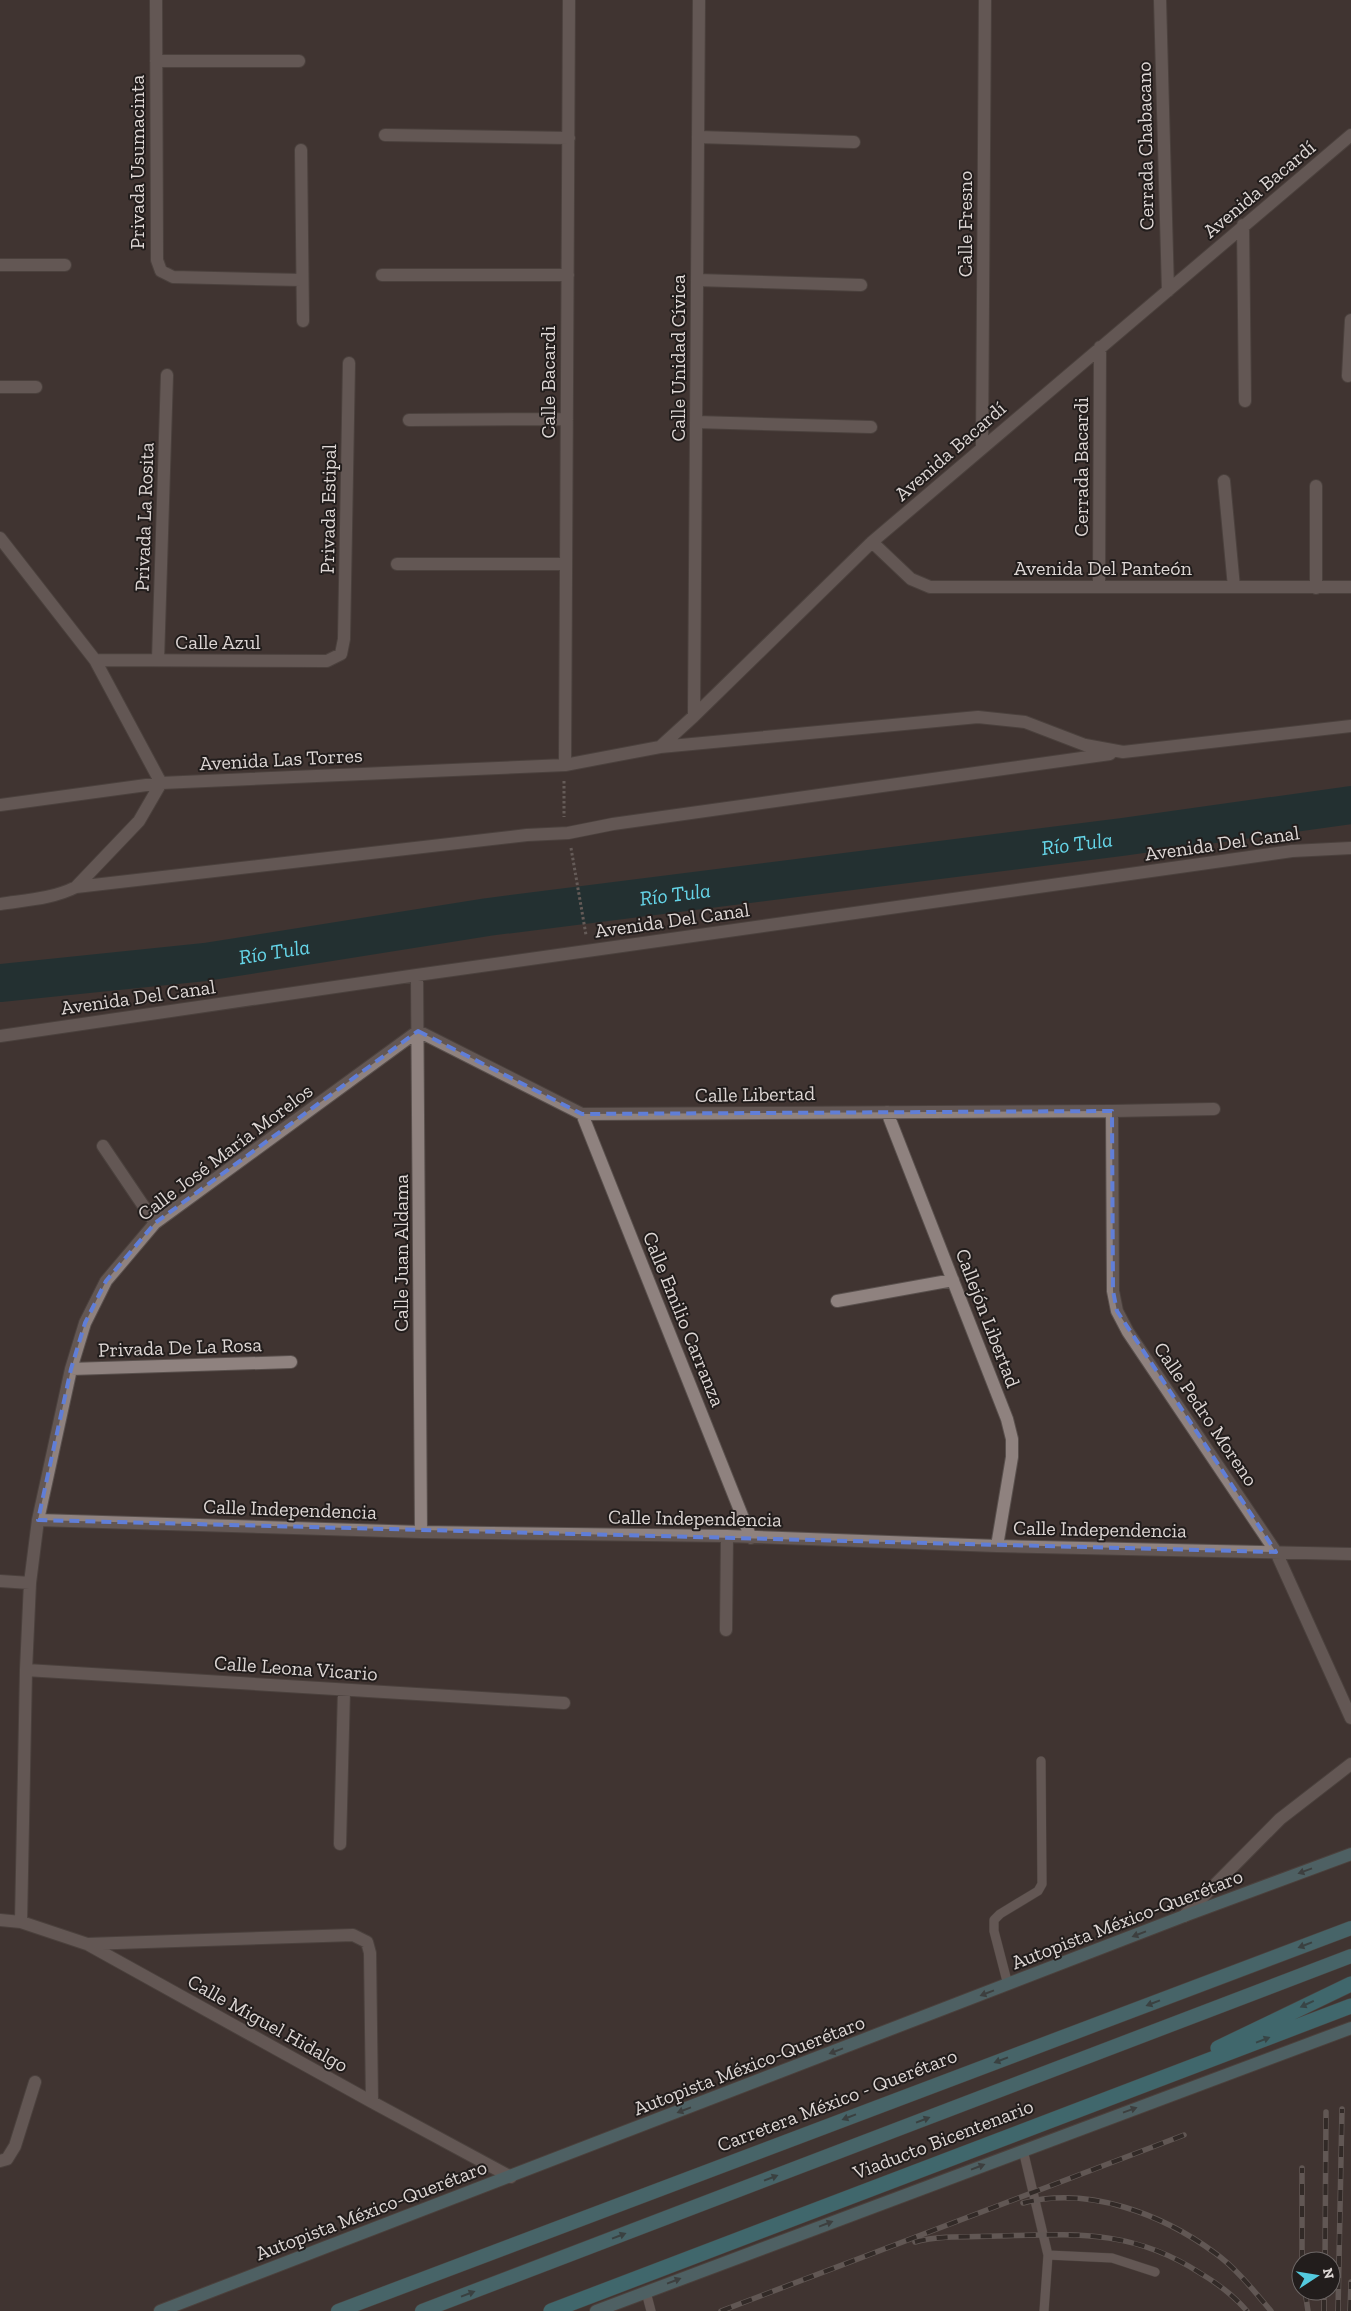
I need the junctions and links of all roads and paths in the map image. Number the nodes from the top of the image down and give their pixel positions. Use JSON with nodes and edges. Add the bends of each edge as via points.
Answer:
{"nodes":[{"id":1,"x":156,"y":0,"type":"edge"},
{"id":2,"x":569,"y":0,"type":"edge"},
{"id":3,"x":699,"y":0,"type":"edge"},
{"id":4,"x":985,"y":0,"type":"edge"},
{"id":5,"x":1160,"y":0,"type":"edge"},
{"id":6,"x":156,"y":61,"type":"junction"},
{"id":7,"x":299,"y":61,"type":"dead end"},
{"id":8,"x":385,"y":135,"type":"dead end"},
{"id":9,"x":1351,"y":135,"type":"edge"},
{"id":10,"x":698,"y":137,"type":"junction"},
{"id":11,"x":569,"y":138,"type":"junction"},
{"id":12,"x":854,"y":142,"type":"dead end"},
{"id":13,"x":301,"y":150,"type":"dead end"},
{"id":14,"x":1244,"y":225,"type":"junction"},
{"id":15,"x":0,"y":265,"type":"edge"},
{"id":16,"x":65,"y":265,"type":"dead end"},
{"id":17,"x":382,"y":275,"type":"dead end"},
{"id":18,"x":568,"y":275,"type":"junction"},
{"id":19,"x":302,"y":280,"type":"junction"},
{"id":20,"x":697,"y":280,"type":"junction"},
{"id":21,"x":861,"y":285,"type":"dead end"},
{"id":22,"x":1168,"y":291,"type":"junction"},
{"id":23,"x":1351,"y":320,"type":"edge"},
{"id":24,"x":303,"y":321,"type":"dead end"},
{"id":25,"x":1100,"y":348,"type":"junction"},
{"id":26,"x":349,"y":364,"type":"dead end"},
{"id":27,"x":167,"y":375,"type":"dead end"},
{"id":28,"x":1348,"y":376,"type":"dead end"},
{"id":29,"x":0,"y":387,"type":"edge"},
{"id":30,"x":36,"y":387,"type":"dead end"},
{"id":31,"x":1245,"y":401,"type":"dead end"},
{"id":32,"x":567,"y":419,"type":"junction"},
{"id":33,"x":409,"y":420,"type":"dead end"},
{"id":34,"x":696,"y":422,"type":"junction"},
{"id":35,"x":871,"y":427,"type":"dead end"},
{"id":36,"x":982,"y":448,"type":"junction"},
{"id":37,"x":1224,"y":481,"type":"dead end"},
{"id":38,"x":1316,"y":486,"type":"dead end"},
{"id":39,"x":0,"y":538,"type":"edge"},
{"id":40,"x":872,"y":542,"type":"junction"},
{"id":41,"x":396,"y":564,"type":"dead end"},
{"id":42,"x":566,"y":564,"type":"junction"},
{"id":43,"x":1099,"y":586,"type":"junction"},
{"id":44,"x":1234,"y":587,"type":"junction"},
{"id":45,"x":1351,"y":587,"type":"edge"},
{"id":46,"x":1316,"y":588,"type":"junction"},
{"id":47,"x":341,"y":654,"type":"joint"},
{"id":48,"x":95,"y":660,"type":"junction"},
{"id":49,"x":158,"y":660,"type":"junction"},
{"id":50,"x":694,"y":716,"type":"junction"},
{"id":51,"x":1351,"y":726,"type":"edge"},
{"id":52,"x":660,"y":746,"type":"junction"},
{"id":53,"x":1123,"y":752,"type":"junction"},
{"id":54,"x":565,"y":765,"type":"junction"},
{"id":55,"x":161,"y":783,"type":"junction"},
{"id":56,"x":0,"y":805,"type":"edge"},
{"id":57,"x":563,"y":811,"type":"dead end"},
{"id":58,"x":568,"y":833,"type":"junction"},
{"id":59,"x":1351,"y":848,"type":"edge"},
{"id":60,"x":76,"y":887,"type":"junction"},
{"id":61,"x":0,"y":904,"type":"edge"},
{"id":62,"x":587,"y":940,"type":"dead end"},
{"id":63,"x":416,"y":975,"type":"junction"},
{"id":64,"x":418,"y":1032,"type":"junction"},
{"id":65,"x":0,"y":1036,"type":"edge"},
{"id":66,"x":1214,"y":1109,"type":"dead end"},
{"id":67,"x":887,"y":1112,"type":"junction"},
{"id":68,"x":1112,"y":1112,"type":"junction"},
{"id":69,"x":582,"y":1114,"type":"junction"},
{"id":70,"x":103,"y":1146,"type":"dead end"},
{"id":71,"x":155,"y":1223,"type":"junction"},
{"id":72,"x":952,"y":1280,"type":"junction"},
{"id":73,"x":837,"y":1301,"type":"dead end"},
{"id":74,"x":291,"y":1362,"type":"dead end"},
{"id":75,"x":71,"y":1369,"type":"junction"},
{"id":76,"x":38,"y":1520,"type":"junction"},
{"id":77,"x":421,"y":1532,"type":"junction"},
{"id":78,"x":727,"y":1536,"type":"junction"},
{"id":79,"x":751,"y":1538,"type":"junction"},
{"id":80,"x":998,"y":1546,"type":"junction"},
{"id":81,"x":1276,"y":1552,"type":"junction"},
{"id":82,"x":1351,"y":1554,"type":"edge"},
{"id":83,"x":0,"y":1582,"type":"edge"},
{"id":84,"x":30,"y":1583,"type":"junction"},
{"id":85,"x":726,"y":1630,"type":"dead end"},
{"id":86,"x":26,"y":1670,"type":"junction"},
{"id":87,"x":344,"y":1690,"type":"junction"},
{"id":88,"x":564,"y":1704,"type":"dead end"},
{"id":89,"x":1351,"y":1718,"type":"edge"},
{"id":90,"x":1041,"y":1761,"type":"dead end"},
{"id":91,"x":1351,"y":1764,"type":"edge"},
{"id":92,"x":340,"y":1844,"type":"dead end"},
{"id":93,"x":1351,"y":1854,"type":"edge"},
{"id":94,"x":1184,"y":1916,"type":"junction"},
{"id":95,"x":0,"y":1920,"type":"edge"},
{"id":96,"x":21,"y":1922,"type":"junction"},
{"id":97,"x":1351,"y":1928,"type":"edge"},
{"id":98,"x":87,"y":1944,"type":"junction"},
{"id":99,"x":1351,"y":1956,"type":"edge"},
{"id":100,"x":1351,"y":1984,"type":"edge"},
{"id":101,"x":1008,"y":1985,"type":"junction"},
{"id":102,"x":1351,"y":2006,"type":"edge"},
{"id":103,"x":1351,"y":2028,"type":"edge"},
{"id":104,"x":1169,"y":2075,"type":"junction"},
{"id":105,"x":35,"y":2082,"type":"dead end"},
{"id":106,"x":372,"y":2102,"type":"junction"},
{"id":107,"x":1023,"y":2150,"type":"junction"},
{"id":108,"x":0,"y":2160,"type":"edge"},
{"id":109,"x":511,"y":2177,"type":"junction"},
{"id":110,"x":1048,"y":2255,"type":"junction"},
{"id":111,"x":1155,"y":2272,"type":"dead end"},
{"id":112,"x":646,"y":2292,"type":"junction"},
{"id":113,"x":160,"y":2311,"type":"edge"},
{"id":114,"x":338,"y":2311,"type":"edge"},
{"id":115,"x":422,"y":2311,"type":"edge"},
{"id":116,"x":551,"y":2311,"type":"edge"},
{"id":117,"x":596,"y":2311,"type":"edge"},
{"id":118,"x":651,"y":2311,"type":"edge"},
{"id":119,"x":1044,"y":2311,"type":"edge"}],
"edges":[{"from":1,"to":6,"type":"street","name":"Privada Usumacinta"},
{"from":2,"to":11,"type":"street","name":"Calle Bacardi"},
{"from":3,"to":10,"type":"street","name":"Calle Unidad Cívica"},
{"from":4,"to":36,"type":"street","name":"Calle Fresno"},
{"from":5,"to":22,"type":"street","name":"Cerrada Chabacano"},
{"from":6,"to":7,"type":"street"},
{"from":6,"to":19,"type":"street","name":"Privada Usumacinta","via":[[156,260],[161,271],[173,277]]},
{"from":8,"to":11,"type":"street"},
{"from":9,"to":14,"type":"street","name":"Avenida Bacardí"},
{"from":10,"to":12,"type":"street"},
{"from":10,"to":20,"type":"street","name":"Calle Unidad Cívica"},
{"from":11,"to":18,"type":"street","name":"Calle Bacardi"},
{"from":13,"to":19,"type":"street"},
{"from":14,"to":22,"type":"street","name":"Avenida Bacardí"},
{"from":14,"to":31,"type":"street"},
{"from":15,"to":16,"type":"street"},
{"from":17,"to":18,"type":"street"},
{"from":18,"to":32,"type":"street","name":"Calle Bacardi"},
{"from":19,"to":24,"type":"street"},
{"from":20,"to":21,"type":"street"},
{"from":20,"to":34,"type":"street","name":"Calle Unidad Cívica"},
{"from":22,"to":25,"type":"street","name":"Avenida Bacardí"},
{"from":23,"to":28,"type":"street"},
{"from":25,"to":36,"type":"street","name":"Avenida Bacardí"},
{"from":25,"to":43,"type":"street","name":"Cerrada Bacardi"},
{"from":26,"to":47,"type":"street","name":"Privada Estipal","via":[[344,639]]},
{"from":27,"to":49,"type":"street","name":"Privada La Rosita"},
{"from":29,"to":30,"type":"street"},
{"from":32,"to":33,"type":"street"},
{"from":32,"to":42,"type":"street","name":"Calle Bacardi"},
{"from":34,"to":35,"type":"street"},
{"from":34,"to":50,"type":"street","name":"Calle Unidad Cívica"},
{"from":36,"to":40,"type":"street","name":"Avenida Bacardí"},
{"from":37,"to":44,"type":"street"},
{"from":38,"to":46,"type":"street"},
{"from":39,"to":48,"type":"street"},
{"from":40,"to":43,"type":"street","name":"Avenida Del Panteón","via":[[911,580],[930,587]]},
{"from":40,"to":50,"type":"street","name":"Avenida Bacardí"},
{"from":41,"to":42,"type":"street"},
{"from":42,"to":54,"type":"street","name":"Calle Bacardi"},
{"from":43,"to":44,"type":"street","name":"Avenida Del Panteón"},
{"from":44,"to":46,"type":"street","name":"Avenida Del Panteón"},
{"from":45,"to":46,"type":"street","name":"Avenida Del Panteón"},
{"from":47,"to":49,"type":"street","name":"Calle Azul","via":[[327,661]]},
{"from":48,"to":49,"type":"street","name":"Calle Azul"},
{"from":48,"to":55,"type":"street"},
{"from":50,"to":52,"type":"street","name":"Avenida Bacardí"},
{"from":51,"to":53,"type":"street"},
{"from":52,"to":53,"type":"street","via":[[978,717],[1025,722],[1085,745]]},
{"from":52,"to":54,"type":"street"},
{"from":53,"to":58,"type":"street"},
{"from":54,"to":55,"type":"street","name":"Avenida Las Torres"},
{"from":54,"to":57,"type":"path"},
{"from":55,"to":56,"type":"street","name":"Avenida Las Torres"},
{"from":55,"to":60,"type":"street","via":[[138,821]]},
{"from":58,"to":60,"type":"street"},
{"from":58,"to":62,"type":"path"},
{"from":59,"to":63,"type":"street","name":"Avenida Del Canal","via":[[1292,851]]},
{"from":60,"to":61,"type":"street","via":[[44,898]]},
{"from":63,"to":64,"type":"street","name":"Calle Juan Aldama"},
{"from":63,"to":65,"type":"street","name":"Avenida Del Canal"},
{"from":64,"to":69,"type":"street","name":"Calle Libertad"},
{"from":64,"to":71,"type":"street","name":"Calle José María Morelos"},
{"from":64,"to":77,"type":"street","name":"Calle Juan Aldama"},
{"from":66,"to":68,"type":"street","name":"Calle Libertad"},
{"from":67,"to":68,"type":"street","name":"Calle Libertad"},
{"from":67,"to":69,"type":"street","name":"Calle Libertad"},
{"from":67,"to":72,"type":"street","name":"Callejón Libertad"},
{"from":68,"to":81,"type":"street","name":"Calle Pedro Moreno","via":[[1113,1291],[1117,1311]]},
{"from":69,"to":79,"type":"street","name":"Calle Emilio Carranza"},
{"from":70,"to":71,"type":"street"},
{"from":71,"to":75,"type":"street","name":"Calle José María Morelos","via":[[106,1281],[85,1323]]},
{"from":72,"to":73,"type":"street"},
{"from":72,"to":80,"type":"street","name":"Callejón Libertad","via":[[1012,1439]]},
{"from":74,"to":75,"type":"street","name":"Privada De La Rosa"},
{"from":75,"to":76,"type":"street","name":"Calle José María Morelos"},
{"from":76,"to":77,"type":"street","name":"Calle Independencia"},
{"from":76,"to":84,"type":"street","name":"Calle José María Morelos"},
{"from":77,"to":78,"type":"street","name":"Calle Independencia"},
{"from":78,"to":79,"type":"street","name":"Calle Independencia"},
{"from":78,"to":85,"type":"street"},
{"from":79,"to":80,"type":"street","name":"Calle Independencia"},
{"from":80,"to":81,"type":"street","name":"Calle Independencia"},
{"from":81,"to":82,"type":"street","name":"Calle Independencia"},
{"from":81,"to":89,"type":"street","name":"Calle Pedro Moreno"},
{"from":83,"to":84,"type":"street"},
{"from":84,"to":86,"type":"street","name":"Calle José María Morelos"},
{"from":86,"to":87,"type":"street","name":"Calle Leona Vicario"},
{"from":86,"to":96,"type":"street","name":"Calle José María Morelos"},
{"from":87,"to":88,"type":"street","name":"Calle Leona Vicario"},
{"from":87,"to":92,"type":"street"},
{"from":90,"to":101,"type":"lane","via":[[1042,1884],[1038,1892],[994,1920]]},
{"from":91,"to":94,"type":"street","via":[[1280,1819]]},
{"from":93,"to":94,"type":"main road","name":"Autopista México-Querétaro","one_way":true},
{"from":94,"to":101,"type":"main road","name":"Autopista México-Querétaro","one_way":true},
{"from":95,"to":96,"type":"street","name":"Calle Miguel Hidalgo"},
{"from":96,"to":98,"type":"street","name":"Calle Miguel Hidalgo"},
{"from":97,"to":114,"type":"highway","name":"Carretera México - Querétaro","one_way":true},
{"from":98,"to":106,"type":"street","name":"Calle Miguel Hidalgo"},
{"from":98,"to":106,"type":"street","via":[[353,1935],[367,1942],[370,1953]]},
{"from":115,"to":99,"type":"highway","one_way":true},
{"from":100,"to":104,"type":"highway","one_way":true},
{"from":101,"to":109,"type":"main road","name":"Autopista México-Querétaro","one_way":true},
{"from":104,"to":102,"type":"highway","name":"Viaducto Bicentenario","one_way":true},
{"from":107,"to":103,"type":"main road","one_way":true},
{"from":104,"to":116,"type":"highway","name":"Viaducto Bicentenario"},
{"from":105,"to":108,"type":"street","via":[[15,2146],[7,2159]]},
{"from":106,"to":109,"type":"street","name":"Calle Miguel Hidalgo"},
{"from":107,"to":110,"type":"lane"},
{"from":112,"to":107,"type":"main road","one_way":true},
{"from":109,"to":113,"type":"main road","name":"Autopista México-Querétaro"},
{"from":110,"to":111,"type":"lane","via":[[1112,2258]]},
{"from":110,"to":119,"type":"lane"},
{"from":112,"to":117,"type":"main road"},
{"from":112,"to":118,"type":"lane"}]}
